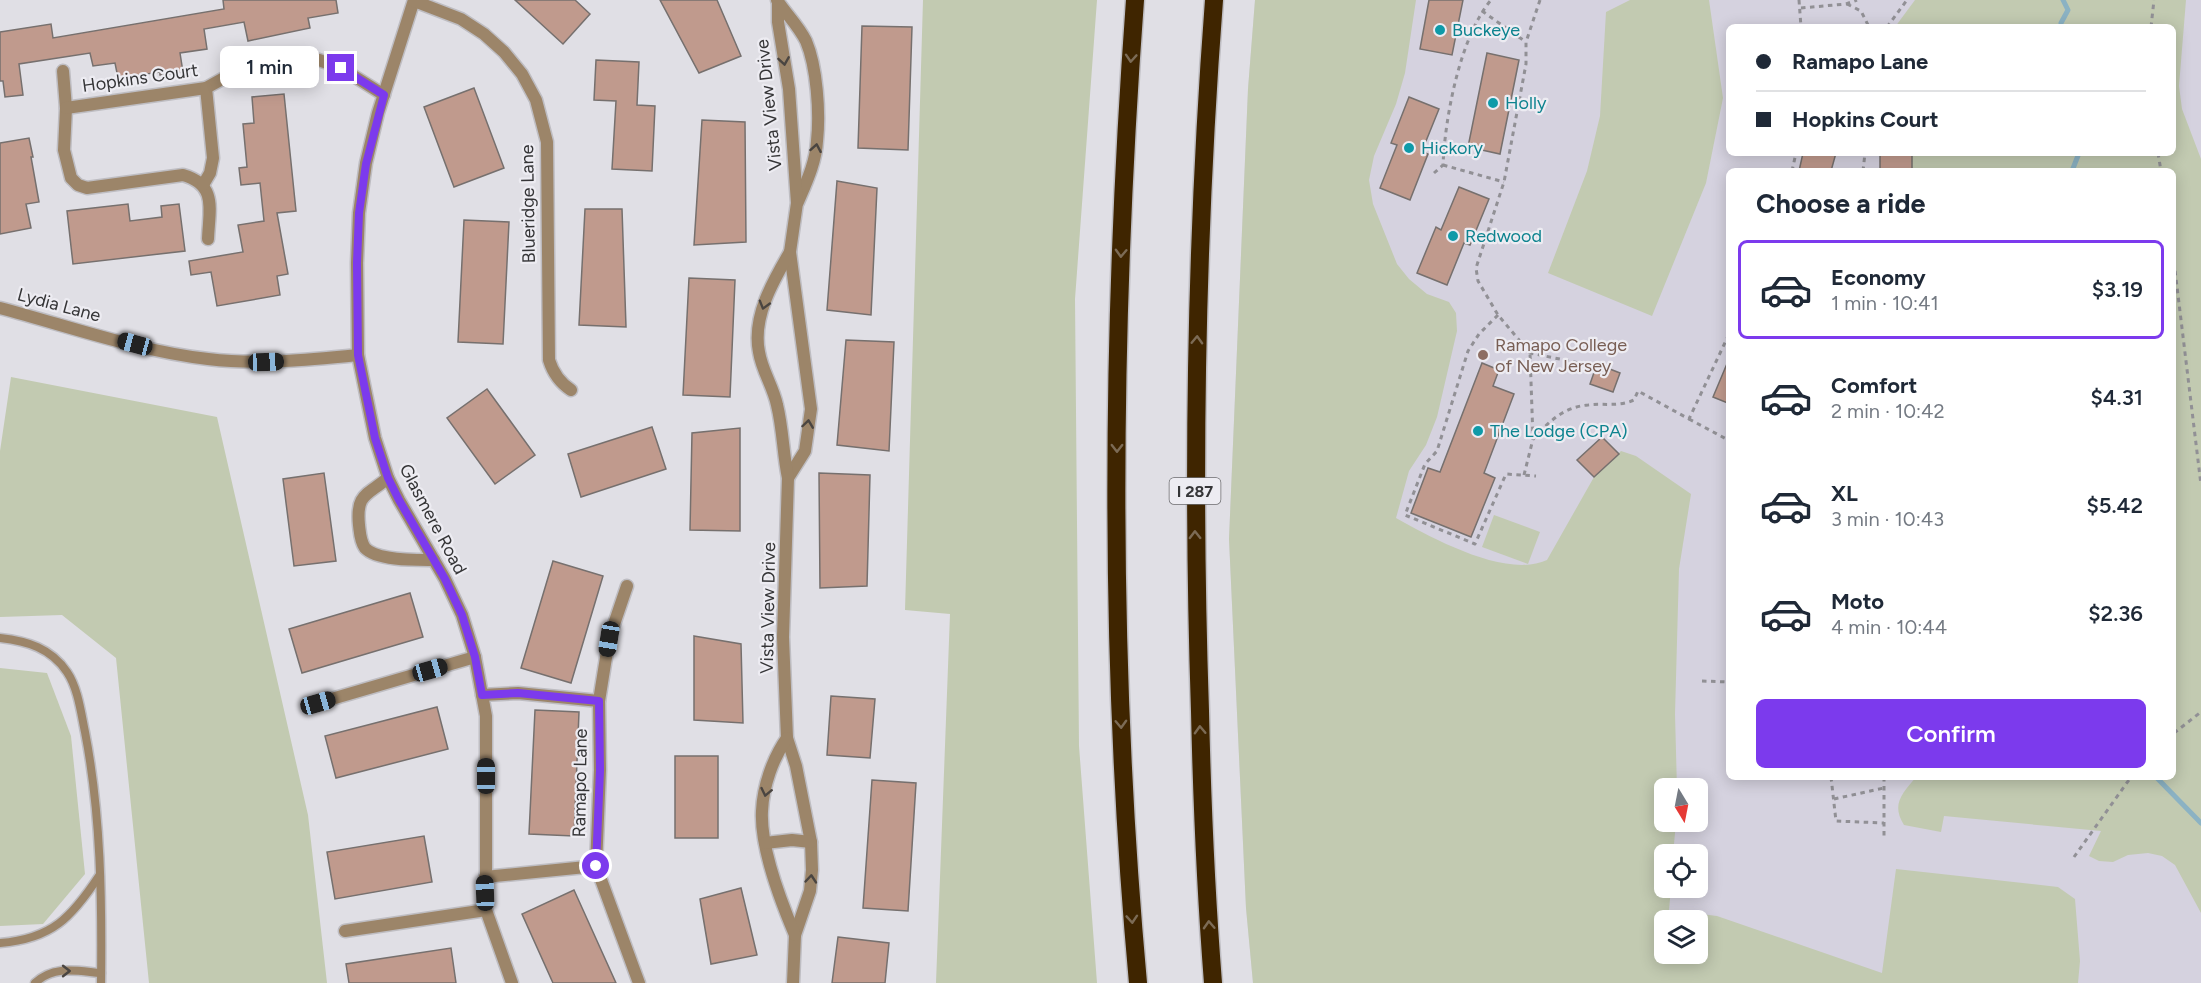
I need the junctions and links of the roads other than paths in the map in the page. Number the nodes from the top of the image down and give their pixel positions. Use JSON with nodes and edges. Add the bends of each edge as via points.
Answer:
{"nodes":[{"id":1,"x":414,"y":0,"type":"edge"},
{"id":2,"x":1135,"y":0,"type":"edge"},
{"id":3,"x":1214,"y":0,"type":"edge"},
{"id":4,"x":779,"y":1,"type":"edge"},
{"id":5,"x":63,"y":71,"type":"dead end"},
{"id":6,"x":206,"y":88,"type":"junction"},
{"id":7,"x":384,"y":95,"type":"junction"},
{"id":8,"x":66,"y":108,"type":"junction"},
{"id":9,"x":203,"y":186,"type":"junction"},
{"id":10,"x":797,"y":203,"type":"junction"},
{"id":11,"x":208,"y":239,"type":"dead end"},
{"id":12,"x":790,"y":252,"type":"junction"},
{"id":13,"x":0,"y":308,"type":"edge"},
{"id":14,"x":358,"y":355,"type":"junction"},
{"id":15,"x":571,"y":390,"type":"dead end"},
{"id":16,"x":388,"y":478,"type":"junction"},
{"id":17,"x":788,"y":478,"type":"junction"},
{"id":18,"x":434,"y":561,"type":"junction"},
{"id":19,"x":627,"y":586,"type":"dead end"},
{"id":20,"x":0,"y":638,"type":"edge"},
{"id":21,"x":475,"y":657,"type":"junction"},
{"id":22,"x":482,"y":695,"type":"junction"},
{"id":23,"x":599,"y":701,"type":"junction"},
{"id":24,"x":318,"y":703,"type":"dead end"},
{"id":25,"x":787,"y":738,"type":"junction"},
{"id":26,"x":811,"y":842,"type":"junction"},
{"id":27,"x":765,"y":843,"type":"junction"},
{"id":28,"x":596,"y":866,"type":"junction"},
{"id":29,"x":99,"y":876,"type":"junction"},
{"id":30,"x":485,"y":877,"type":"junction"},
{"id":31,"x":486,"y":910,"type":"junction"},
{"id":32,"x":345,"y":931,"type":"dead end"},
{"id":33,"x":795,"y":935,"type":"junction"},
{"id":34,"x":0,"y":943,"type":"edge"},
{"id":35,"x":101,"y":973,"type":"junction"},
{"id":36,"x":35,"y":983,"type":"edge"},
{"id":37,"x":101,"y":983,"type":"edge"},
{"id":38,"x":512,"y":983,"type":"edge"},
{"id":39,"x":639,"y":983,"type":"edge"},
{"id":40,"x":793,"y":983,"type":"edge"},
{"id":41,"x":1138,"y":983,"type":"edge"},
{"id":42,"x":1214,"y":983,"type":"edge"}],
"edges":[{"from":1,"to":7,"type":"street","name":"Glasmere Road"},
{"from":1,"to":15,"type":"street","name":"Blueridge Lane","via":[[461,19],[484,34],[522,74],[536,100],[547,142],[549,360],[553,373]]},
{"from":2,"to":41,"type":"highway","one_way":true,"via":[[1121,257],[1116,496],[1123,765]]},
{"from":42,"to":3,"type":"highway","number":"I 287","one_way":true,"via":[[1201,750],[1195,474],[1202,192]]},
{"from":4,"to":10,"type":"street","name":"Vista View Drive","one_way":true},
{"from":10,"to":4,"type":"street","name":"Vista View Drive","one_way":true,"via":[[818,141],[815,66],[806,41]]},
{"from":5,"to":8,"type":"street"},
{"from":6,"to":7,"type":"street","name":"Hopkins Court","via":[[251,63],[295,56],[341,68]]},
{"from":6,"to":8,"type":"street","name":"Hopkins Court"},
{"from":6,"to":9,"type":"street","via":[[213,158]]},
{"from":7,"to":14,"type":"street","name":"Glasmere Road","via":[[366,164],[359,213]]},
{"from":8,"to":9,"type":"street","via":[[64,150],[71,178],[78,185],[87,188],[183,176]]},
{"from":9,"to":11,"type":"street","via":[[210,196]]},
{"from":10,"to":12,"type":"street","name":"Vista View Drive"},
{"from":17,"to":12,"type":"street","name":"Vista View Drive","one_way":true,"via":[[805,451],[811,409]]},
{"from":12,"to":17,"type":"street","name":"Vista View Drive","one_way":true,"via":[[768,294],[759,324],[758,350],[777,404]]},
{"from":13,"to":14,"type":"street","name":"Lydia Lane","via":[[158,351],[207,359],[300,361]]},
{"from":14,"to":16,"type":"street","name":"Glasmere Road","via":[[375,438]]},
{"from":16,"to":18,"type":"street","name":"Glasmere Road"},
{"from":16,"to":18,"type":"street","via":[[361,498],[361,540],[366,549],[385,556]]},
{"from":17,"to":25,"type":"street","name":"Vista View Drive","via":[[783,637]]},
{"from":18,"to":21,"type":"street","name":"Glasmere Road","via":[[462,615]]},
{"from":19,"to":23,"type":"street","name":"Ramapo Lane","via":[[609,639]]},
{"from":20,"to":29,"type":"lane","via":[[21,640],[48,652],[67,672],[80,703],[94,795]]},
{"from":21,"to":22,"type":"street","name":"Glasmere Road"},
{"from":21,"to":24,"type":"street"},
{"from":22,"to":23,"type":"street","via":[[518,693]]},
{"from":22,"to":30,"type":"street","name":"Glasmere Road","via":[[486,716]]},
{"from":23,"to":28,"type":"street","name":"Ramapo Lane"},
{"from":25,"to":26,"type":"street","name":"Vista View Drive"},
{"from":25,"to":27,"type":"street","name":"Vista View Drive","one_way":true,"via":[[772,767],[762,811]]},
{"from":26,"to":27,"type":"street"},
{"from":33,"to":26,"type":"street","name":"Vista View Drive","one_way":true,"via":[[810,891]]},
{"from":27,"to":33,"type":"street","name":"Vista View Drive"},
{"from":28,"to":30,"type":"street"},
{"from":28,"to":39,"type":"street","name":"Ramapo Lane"},
{"from":29,"to":34,"type":"lane","via":[[66,919],[41,935]]},
{"from":29,"to":35,"type":"lane"},
{"from":30,"to":31,"type":"street","name":"Glasmere Road"},
{"from":31,"to":32,"type":"street"},
{"from":31,"to":38,"type":"street","name":"Glasmere Road"},
{"from":33,"to":40,"type":"street","name":"Vista View Drive"},
{"from":36,"to":35,"type":"lane","one_way":true,"via":[[59,970]]},
{"from":35,"to":37,"type":"lane"}]}
